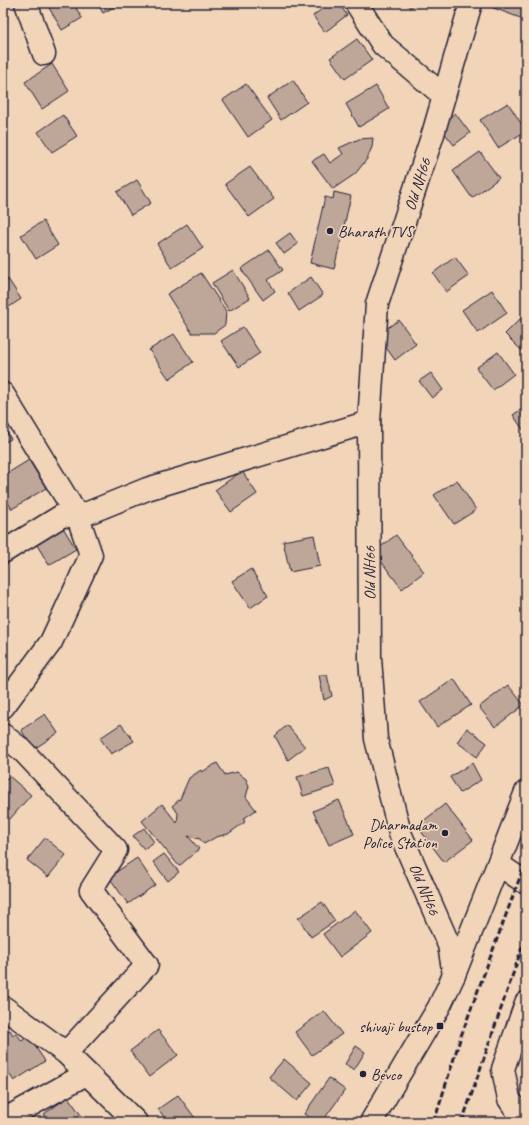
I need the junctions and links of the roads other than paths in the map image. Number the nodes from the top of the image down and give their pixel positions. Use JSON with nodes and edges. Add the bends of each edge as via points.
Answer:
{"nodes":[{"id":1,"x":26,"y":3,"type":"edge"},
{"id":2,"x":356,"y":3,"type":"edge"},
{"id":3,"x":471,"y":3,"type":"edge"},
{"id":4,"x":44,"y":54,"type":"dead end"},
{"id":5,"x":444,"y":96,"type":"junction"},
{"id":6,"x":3,"y":394,"type":"edge"},
{"id":7,"x":369,"y":422,"type":"junction"},
{"id":8,"x":78,"y":517,"type":"junction"},
{"id":9,"x":3,"y":552,"type":"edge"},
{"id":10,"x":3,"y":707,"type":"edge"},
{"id":11,"x":3,"y":735,"type":"edge"},
{"id":12,"x":526,"y":792,"type":"edge"},
{"id":13,"x":498,"y":864,"type":"junction"},
{"id":14,"x":526,"y":883,"type":"edge"},
{"id":15,"x":454,"y":975,"type":"junction"},
{"id":16,"x":526,"y":1003,"type":"edge"},
{"id":17,"x":3,"y":1007,"type":"edge"},
{"id":18,"x":66,"y":1053,"type":"junction"},
{"id":19,"x":86,"y":1074,"type":"junction"},
{"id":20,"x":7,"y":1119,"type":"edge"},
{"id":21,"x":136,"y":1122,"type":"edge"},
{"id":22,"x":371,"y":1122,"type":"edge"},
{"id":23,"x":525,"y":1122,"type":"edge"}],
"edges":[{"from":1,"to":4,"type":"street"},
{"from":2,"to":5,"type":"street","via":[[383,46]]},
{"from":3,"to":5,"type":"street","name":"Old NH66"},
{"from":5,"to":7,"type":"street","name":"Old NH66","via":[[377,304]]},
{"from":6,"to":8,"type":"street"},
{"from":7,"to":8,"type":"street","via":[[147,488]]},
{"from":7,"to":15,"type":"street","name":"Old NH66","via":[[370,658],[376,739],[400,833],[449,945]]},
{"from":8,"to":9,"type":"street","via":[[63,515]]},
{"from":8,"to":10,"type":"street","via":[[91,555],[51,642]]},
{"from":11,"to":18,"type":"street","via":[[22,750],[116,850],[91,890],[147,965]]},
{"from":12,"to":13,"type":"street"},
{"from":13,"to":14,"type":"street"},
{"from":13,"to":15,"type":"street"},
{"from":15,"to":22,"type":"street","via":[[439,1007]]},
{"from":16,"to":23,"type":"street","via":[[503,1069],[509,1099]]},
{"from":17,"to":18,"type":"street"},
{"from":18,"to":19,"type":"street"},
{"from":19,"to":20,"type":"street"},
{"from":19,"to":21,"type":"street"}]}
